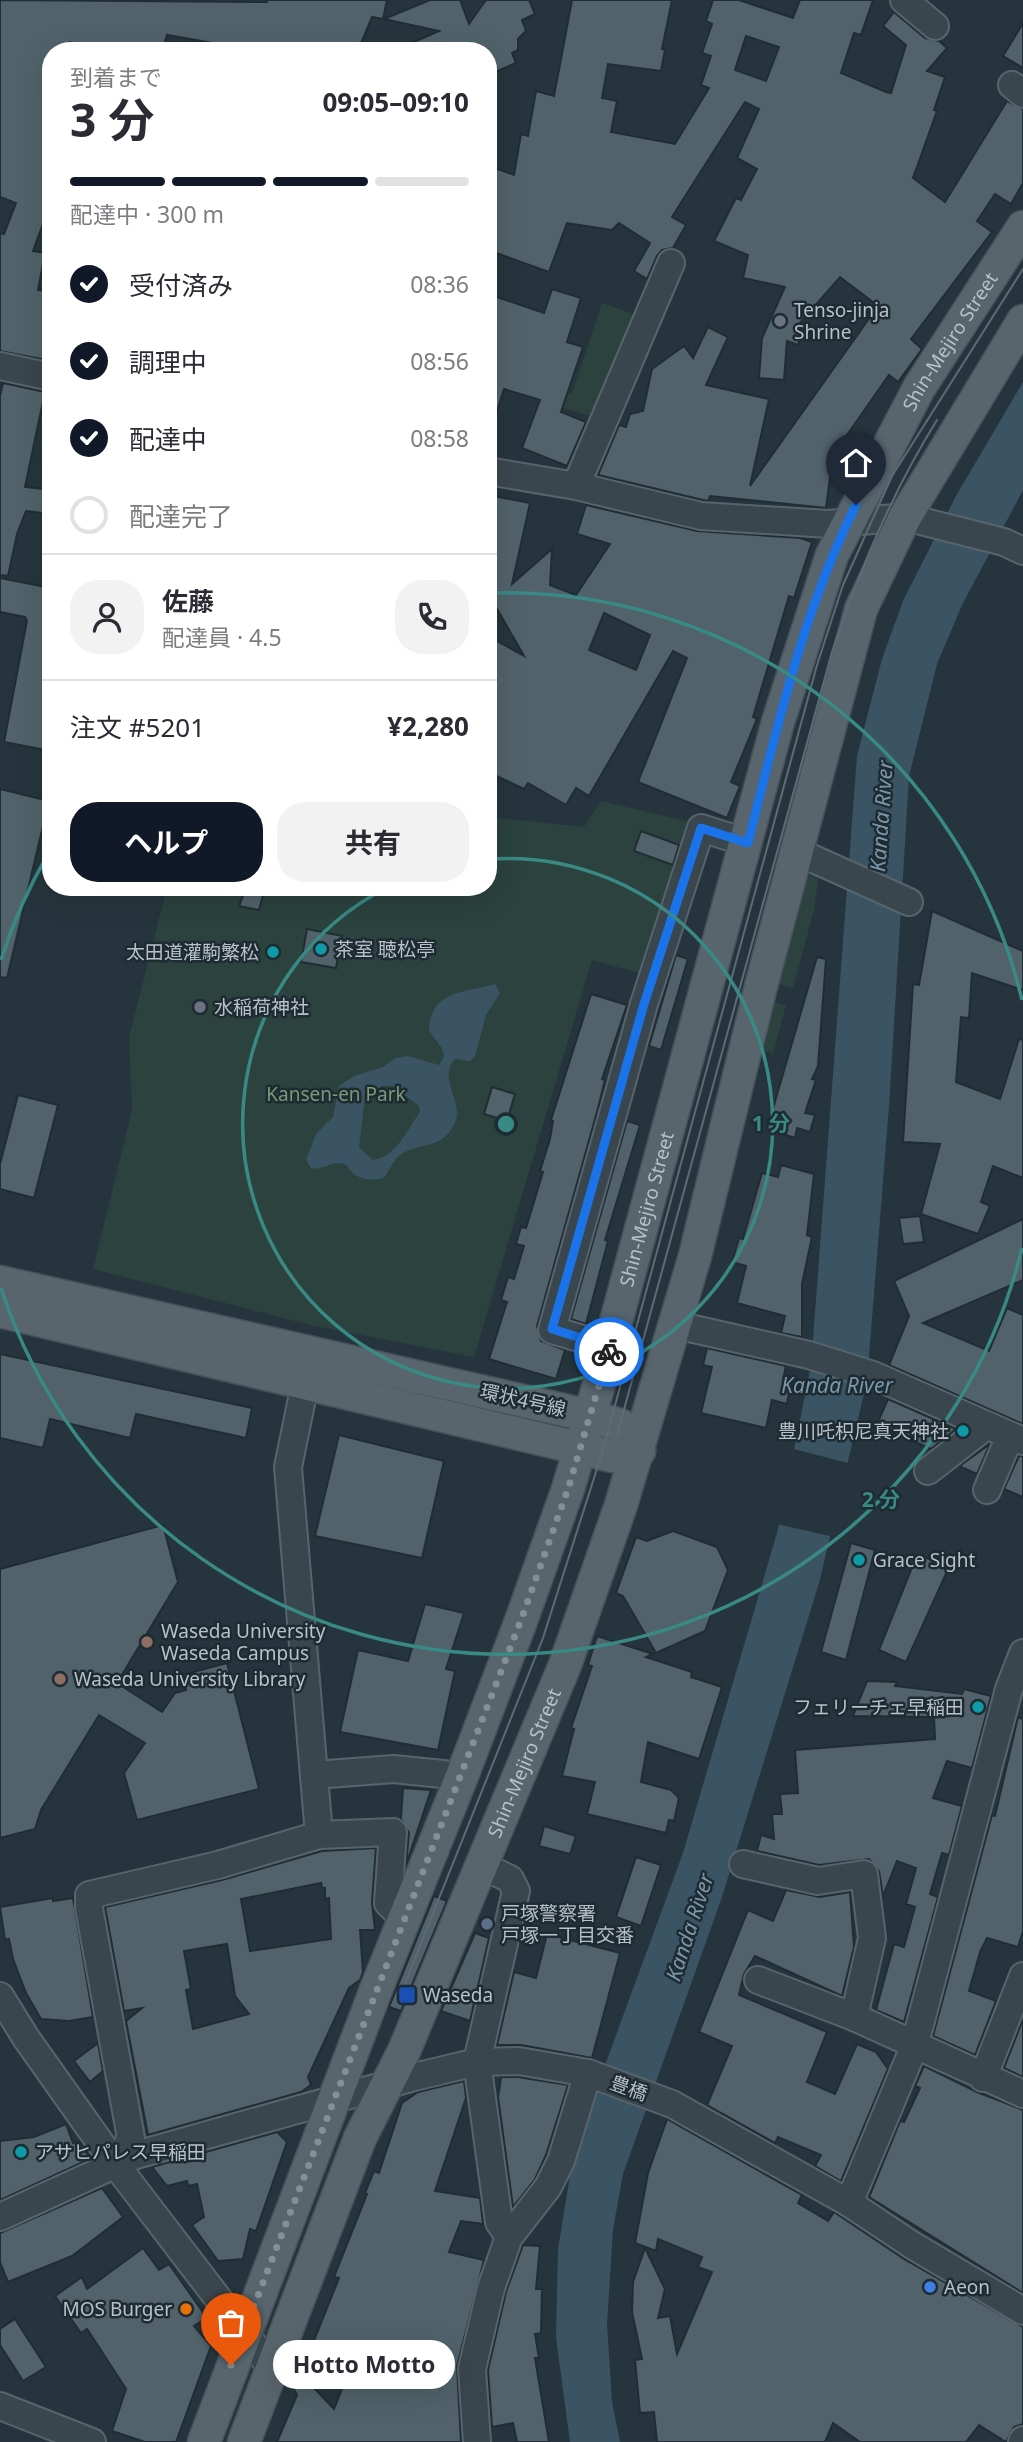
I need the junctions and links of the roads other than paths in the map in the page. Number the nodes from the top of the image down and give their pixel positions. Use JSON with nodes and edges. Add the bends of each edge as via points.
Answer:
{"nodes":[{"id":1,"x":904,"y":0,"type":"edge"},
{"id":2,"x":935,"y":26,"type":"dead end"},
{"id":3,"x":1023,"y":227,"type":"edge"},
{"id":4,"x":671,"y":263,"type":"dead end"},
{"id":5,"x":1023,"y":321,"type":"edge"},
{"id":6,"x":0,"y":366,"type":"edge"},
{"id":7,"x":42,"y":375,"type":"edge"},
{"id":8,"x":497,"y":473,"type":"edge"},
{"id":9,"x":576,"y":486,"type":"junction"},
{"id":10,"x":905,"y":517,"type":"junction"},
{"id":11,"x":847,"y":522,"type":"junction"},
{"id":12,"x":1013,"y":546,"type":"edge"},
{"id":13,"x":748,"y":843,"type":"junction"},
{"id":14,"x":798,"y":852,"type":"junction"},
{"id":15,"x":907,"y":902,"type":"dead end"},
{"id":16,"x":0,"y":1282,"type":"edge"},
{"id":17,"x":0,"y":1311,"type":"edge"},
{"id":18,"x":676,"y":1325,"type":"junction"},
{"id":19,"x":610,"y":1347,"type":"junction"},
{"id":20,"x":305,"y":1384,"type":"junction"},
{"id":21,"x":590,"y":1416,"type":"junction"},
{"id":22,"x":986,"y":1426,"type":"junction"},
{"id":23,"x":1017,"y":1439,"type":"edge"},
{"id":24,"x":580,"y":1447,"type":"junction"},
{"id":25,"x":639,"y":1451,"type":"junction"},
{"id":26,"x":928,"y":1471,"type":"dead end"},
{"id":27,"x":987,"y":1490,"type":"dead end"},
{"id":28,"x":1023,"y":1653,"type":"edge"},
{"id":29,"x":314,"y":1775,"type":"junction"},
{"id":30,"x":463,"y":1776,"type":"junction"},
{"id":31,"x":319,"y":1835,"type":"junction"},
{"id":32,"x":743,"y":1864,"type":"dead end"},
{"id":33,"x":483,"y":1866,"type":"junction"},
{"id":34,"x":405,"y":1920,"type":"junction"},
{"id":35,"x":1023,"y":1976,"type":"edge"},
{"id":36,"x":758,"y":1980,"type":"dead end"},
{"id":37,"x":0,"y":1996,"type":"edge"},
{"id":38,"x":855,"y":2017,"type":"junction"},
{"id":39,"x":914,"y":2047,"type":"junction"},
{"id":40,"x":477,"y":2063,"type":"junction"},
{"id":41,"x":593,"y":2075,"type":"junction"},
{"id":42,"x":983,"y":2078,"type":"junction"},
{"id":43,"x":384,"y":2087,"type":"junction"},
{"id":44,"x":1023,"y":2094,"type":"edge"},
{"id":45,"x":333,"y":2101,"type":"junction"},
{"id":46,"x":116,"y":2165,"type":"junction"},
{"id":47,"x":849,"y":2203,"type":"junction"},
{"id":48,"x":0,"y":2217,"type":"edge"},
{"id":49,"x":509,"y":2238,"type":"junction"},
{"id":50,"x":1023,"y":2311,"type":"edge"},
{"id":51,"x":244,"y":2332,"type":"junction"},
{"id":52,"x":272,"y":2369,"type":"junction"},
{"id":53,"x":0,"y":2406,"type":"edge"},
{"id":54,"x":92,"y":2442,"type":"edge"},
{"id":55,"x":204,"y":2442,"type":"edge"},
{"id":56,"x":244,"y":2442,"type":"edge"},
{"id":57,"x":477,"y":2442,"type":"edge"}],
"edges":[{"from":1,"to":2,"type":"street"},
{"from":3,"to":11,"type":"main road","name":"Shin-Mejiro Street","via":[[919,388]]},
{"from":4,"to":9,"type":"street"},
{"from":5,"to":10,"type":"main road","name":"Shin-Mejiro Street"},
{"from":6,"to":7,"type":"street"},
{"from":8,"to":9,"type":"street"},
{"from":9,"to":11,"type":"street","via":[[701,516]]},
{"from":10,"to":11,"type":"street"},
{"from":10,"to":12,"type":"street"},
{"from":10,"to":14,"type":"main road","name":"Shin-Mejiro Street","via":[[861,609]]},
{"from":11,"to":13,"type":"main road","name":"Shin-Mejiro Street","via":[[807,623]]},
{"from":13,"to":19,"type":"main road","name":"Shin-Mejiro Street"},
{"from":13,"to":19,"type":"street","via":[[701,828],[644,1004],[552,1329]]},
{"from":14,"to":15,"type":"street"},
{"from":14,"to":18,"type":"main road","name":"Shin-Mejiro Street"},
{"from":16,"to":21,"type":"main road","name":"環状4号線"},
{"from":17,"to":20,"type":"main road","name":"環状4号線"},
{"from":18,"to":22,"type":"street","via":[[809,1355],[873,1375]]},
{"from":18,"to":25,"type":"main road","name":"Shin-Mejiro Street"},
{"from":19,"to":21,"type":"main road","name":"Shin-Mejiro Street"},
{"from":20,"to":24,"type":"main road","name":"環状4号線"},
{"from":20,"to":29,"type":"street","via":[[288,1467]]},
{"from":21,"to":24,"type":"main road","name":"Shin-Mejiro Street"},
{"from":21,"to":25,"type":"main road","name":"環状4号線","via":[[620,1425]]},
{"from":22,"to":23,"type":"street"},
{"from":22,"to":26,"type":"street"},
{"from":23,"to":27,"type":"street"},
{"from":24,"to":25,"type":"main road","name":"環状4号線","via":[[612,1456]]},
{"from":24,"to":30,"type":"main road","name":"Shin-Mejiro Street"},
{"from":25,"to":33,"type":"main road","name":"Shin-Mejiro Street","via":[[565,1665]]},
{"from":28,"to":39,"type":"street","via":[[1009,1689]]},
{"from":29,"to":30,"type":"street","via":[[394,1769]]},
{"from":29,"to":31,"type":"street"},
{"from":30,"to":34,"type":"main road","name":"Shin-Mejiro Street"},
{"from":31,"to":34,"type":"street","via":[[393,1832],[388,1903]]},
{"from":31,"to":46,"type":"street","via":[[218,1865],[89,1895],[131,2138]]},
{"from":32,"to":38,"type":"street","via":[[818,1881],[864,1874],[872,1938]]},
{"from":33,"to":40,"type":"street","via":[[510,1879],[516,1891]]},
{"from":33,"to":43,"type":"main road","name":"Shin-Mejiro Street","via":[[404,2051]]},
{"from":34,"to":45,"type":"main road","name":"Shin-Mejiro Street"},
{"from":35,"to":42,"type":"street"},
{"from":36,"to":38,"type":"street"},
{"from":37,"to":46,"type":"street"},
{"from":38,"to":39,"type":"street"},
{"from":39,"to":42,"type":"street"},
{"from":39,"to":47,"type":"street"},
{"from":40,"to":41,"type":"street","name":"豊橋","via":[[519,2061]]},
{"from":40,"to":43,"type":"street","name":"豊橋"},
{"from":40,"to":49,"type":"street","via":[[499,2222]]},
{"from":41,"to":47,"type":"street","name":"豊橋","via":[[659,2099]]},
{"from":41,"to":49,"type":"street","via":[[548,2187]]},
{"from":42,"to":44,"type":"street"},
{"from":43,"to":45,"type":"street","name":"豊橋"},
{"from":43,"to":52,"type":"main road","name":"Shin-Mejiro Street"},
{"from":45,"to":46,"type":"street","name":"豊橋","via":[[135,2155]]},
{"from":45,"to":51,"type":"main road","name":"Shin-Mejiro Street"},
{"from":46,"to":48,"type":"street","name":"豊橋"},
{"from":46,"to":51,"type":"street"},
{"from":47,"to":50,"type":"street","name":"豊橋"},
{"from":49,"to":57,"type":"street","via":[[491,2288],[472,2369]]},
{"from":51,"to":52,"type":"street"},
{"from":51,"to":55,"type":"main road","name":"Shin-Mejiro Street"},
{"from":52,"to":56,"type":"main road","name":"Shin-Mejiro Street"},
{"from":53,"to":54,"type":"street"}]}
